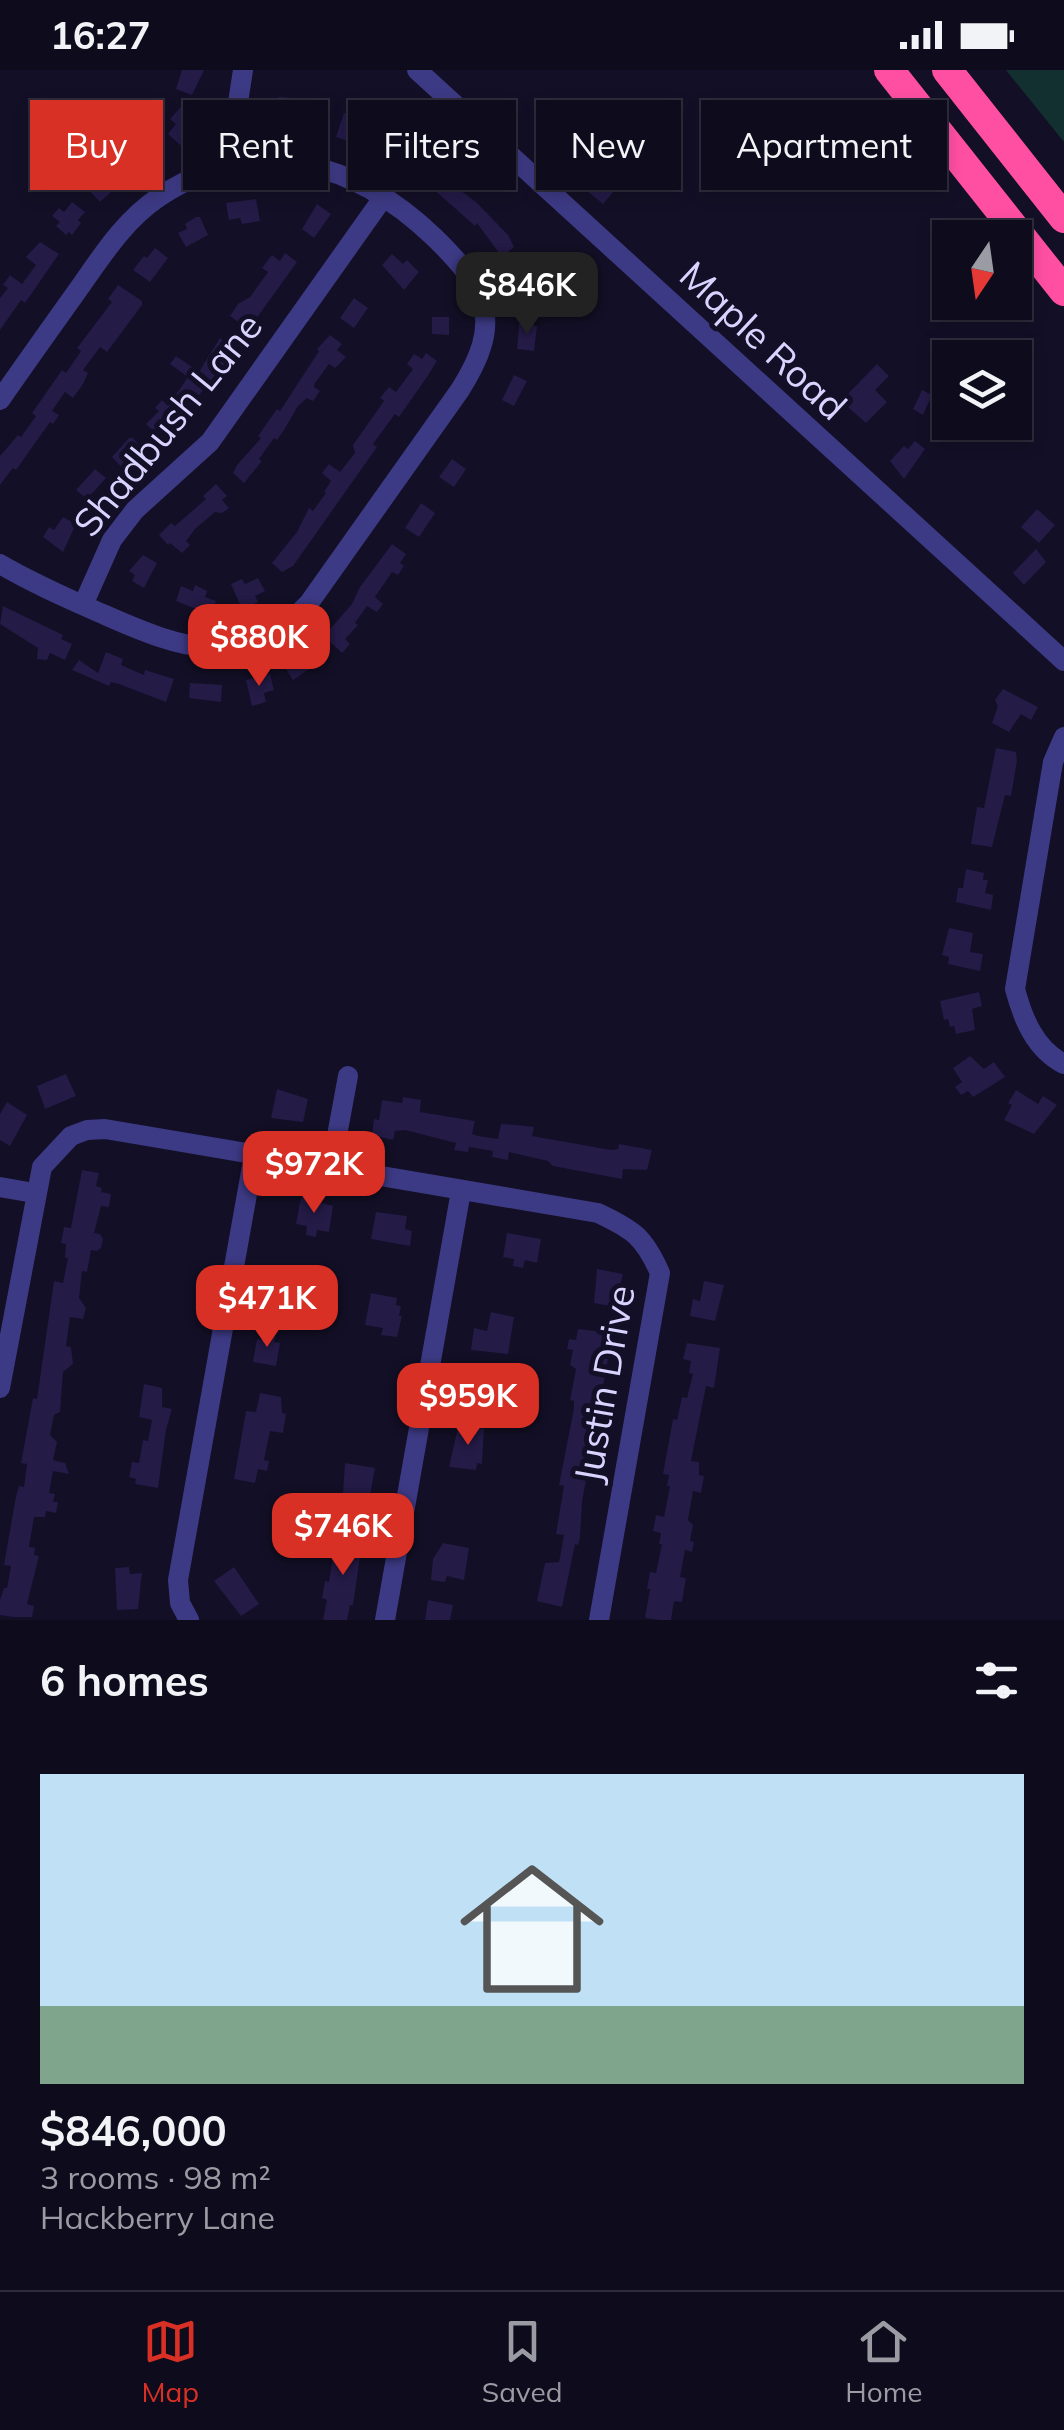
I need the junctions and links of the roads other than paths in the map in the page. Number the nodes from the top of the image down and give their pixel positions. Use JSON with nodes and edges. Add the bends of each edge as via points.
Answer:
{"nodes":[{"id":1,"x":243,"y":70,"type":"edge"},
{"id":2,"x":417,"y":70,"type":"edge"},
{"id":3,"x":889,"y":70,"type":"edge"},
{"id":4,"x":947,"y":70,"type":"edge"},
{"id":5,"x":239,"y":100,"type":"edge"},
{"id":6,"x":328,"y":170,"type":"edge"},
{"id":7,"x":183,"y":184,"type":"edge"},
{"id":8,"x":385,"y":195,"type":"junction"},
{"id":9,"x":1064,"y":218,"type":"edge"},
{"id":10,"x":1064,"y":291,"type":"edge"},
{"id":11,"x":0,"y":400,"type":"edge"},
{"id":12,"x":0,"y":564,"type":"edge"},
{"id":13,"x":82,"y":605,"type":"junction"},
{"id":14,"x":1063,"y":657,"type":"edge"},
{"id":15,"x":1064,"y":737,"type":"edge"},
{"id":16,"x":1064,"y":1064,"type":"edge"},
{"id":17,"x":348,"y":1076,"type":"dead end"},
{"id":18,"x":254,"y":1154,"type":"junction"},
{"id":19,"x":331,"y":1168,"type":"junction"},
{"id":20,"x":0,"y":1187,"type":"edge"},
{"id":21,"x":461,"y":1191,"type":"junction"},
{"id":22,"x":34,"y":1193,"type":"junction"},
{"id":23,"x":0,"y":1388,"type":"edge"},
{"id":24,"x":189,"y":1620,"type":"edge"},
{"id":25,"x":385,"y":1620,"type":"edge"},
{"id":26,"x":599,"y":1620,"type":"edge"}],
"edges":[{"from":1,"to":5,"type":"street"},
{"from":2,"to":14,"type":"street","name":"Maple Road"},
{"from":3,"to":10,"type":"highway"},
{"from":4,"to":9,"type":"highway"},
{"from":6,"to":8,"type":"street"},
{"from":7,"to":11,"type":"street","via":[[138,213],[109,246]]},
{"from":8,"to":13,"type":"street","name":"Shadbush Lane","via":[[210,442],[112,540]]},
{"from":8,"to":13,"type":"street","via":[[466,269],[483,303],[483,344],[460,390],[310,602],[290,624],[257,642],[217,650],[184,646]]},
{"from":12,"to":13,"type":"street"},
{"from":15,"to":16,"type":"street","via":[[1053,762],[1015,989],[1025,1024]]},
{"from":17,"to":19,"type":"street"},
{"from":18,"to":19,"type":"street","name":"Justin Drive"},
{"from":18,"to":22,"type":"street","name":"Justin Drive","via":[[87,1130],[58,1147]]},
{"from":18,"to":24,"type":"street","via":[[178,1580]]},
{"from":19,"to":21,"type":"street","name":"Justin Drive"},
{"from":20,"to":22,"type":"street"},
{"from":21,"to":25,"type":"street"},
{"from":21,"to":26,"type":"street","name":"Justin Drive","via":[[598,1213],[648,1245],[660,1273]]},
{"from":22,"to":23,"type":"street","name":"Justin Drive"}]}
